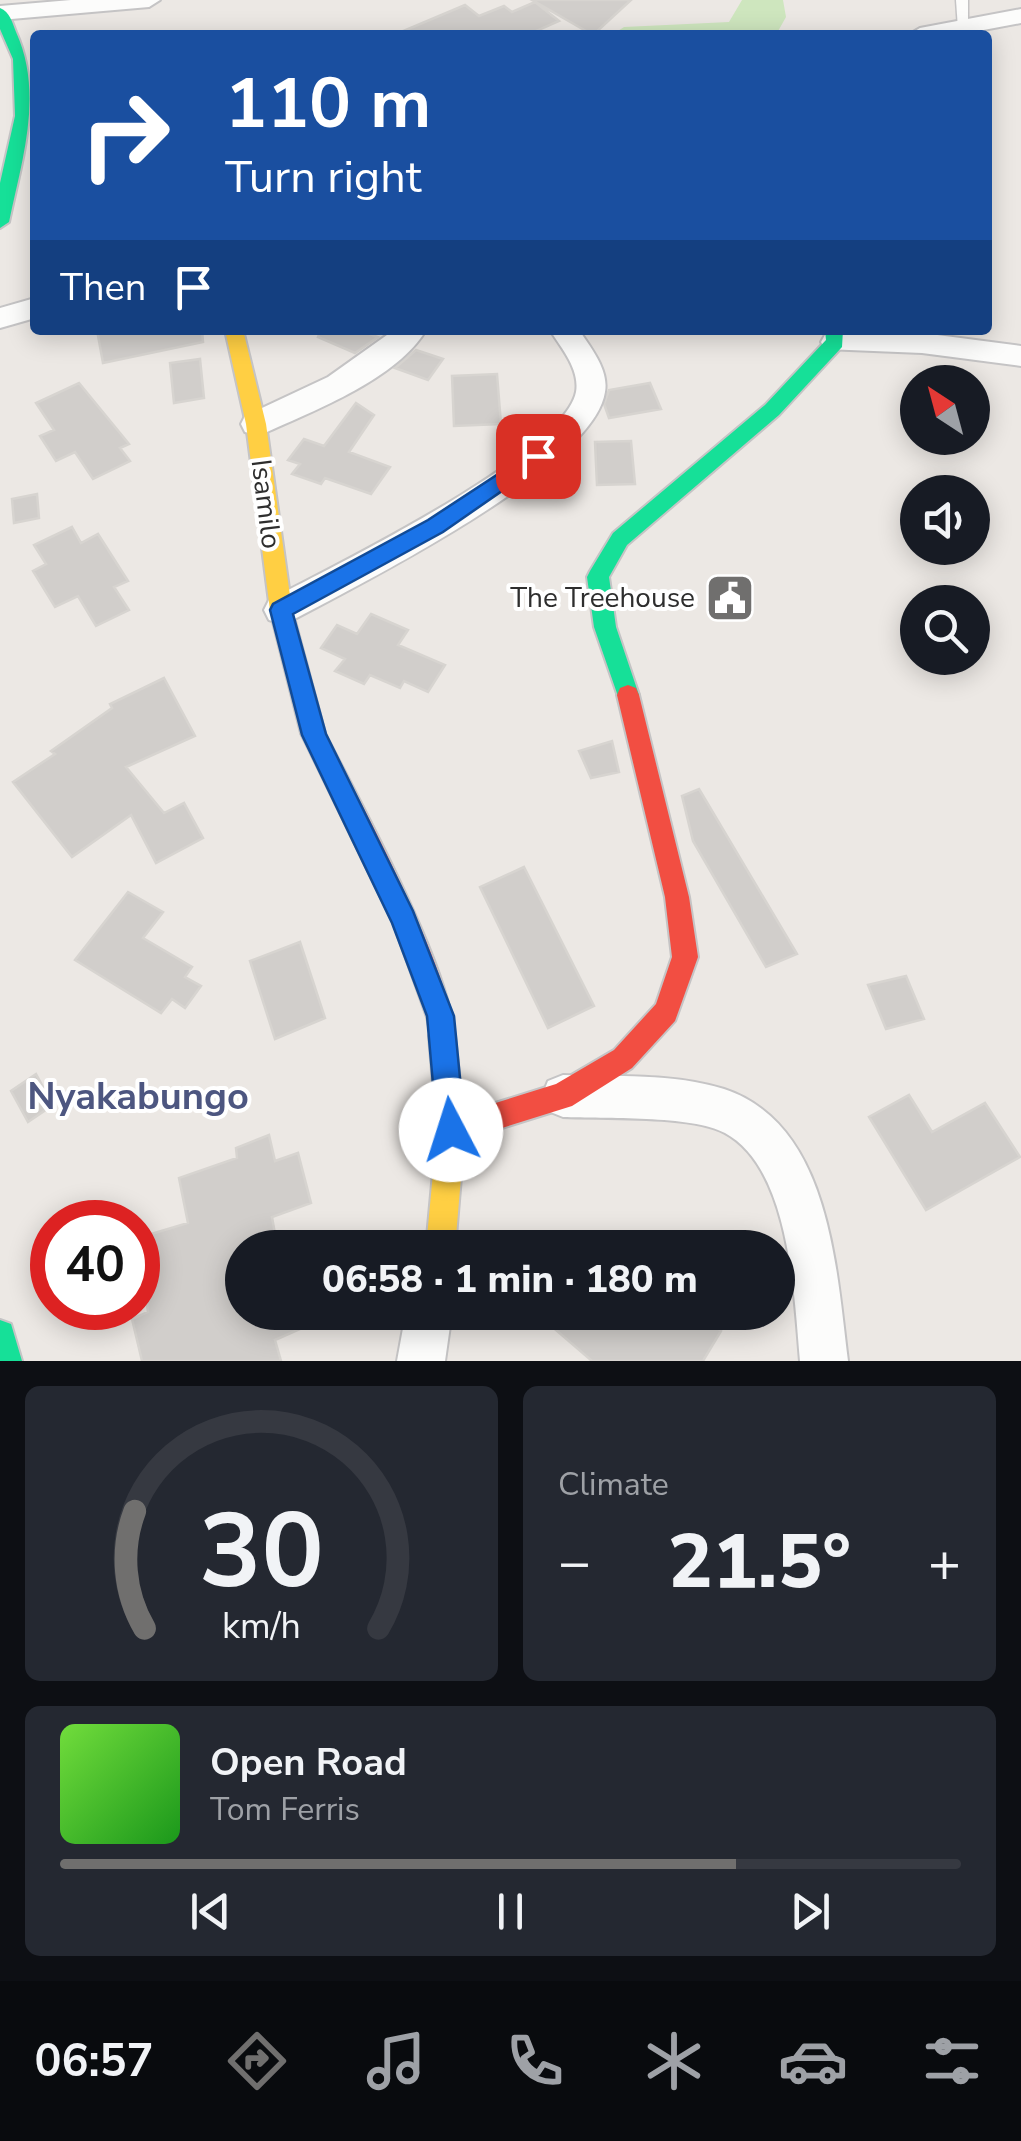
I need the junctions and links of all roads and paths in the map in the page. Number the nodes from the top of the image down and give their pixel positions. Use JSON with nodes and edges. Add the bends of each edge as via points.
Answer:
{"nodes":[{"id":1,"x":149,"y":0,"type":"edge"},
{"id":2,"x":962,"y":0,"type":"edge"},
{"id":3,"x":0,"y":12,"type":"edge"},
{"id":4,"x":1021,"y":16,"type":"edge"},
{"id":5,"x":964,"y":29,"type":"junction"},
{"id":6,"x":957,"y":30,"type":"edge"},
{"id":7,"x":0,"y":222,"type":"edge"},
{"id":8,"x":30,"y":309,"type":"edge"},
{"id":9,"x":0,"y":318,"type":"edge"},
{"id":10,"x":235,"y":335,"type":"edge"},
{"id":11,"x":406,"y":335,"type":"edge"},
{"id":12,"x":567,"y":335,"type":"edge"},
{"id":13,"x":834,"y":336,"type":"edge"},
{"id":14,"x":1021,"y":356,"type":"edge"},
{"id":15,"x":256,"y":424,"type":"junction"},
{"id":16,"x":281,"y":610,"type":"junction"},
{"id":17,"x":562,"y":1096,"type":"junction"},
{"id":18,"x":451,"y":1130,"type":"junction"},
{"id":19,"x":442,"y":1230,"type":"edge"},
{"id":20,"x":426,"y":1330,"type":"edge"},
{"id":21,"x":0,"y":1335,"type":"edge"},
{"id":22,"x":7,"y":1361,"type":"edge"},
{"id":23,"x":420,"y":1361,"type":"edge"},
{"id":24,"x":824,"y":1361,"type":"edge"}],
"edges":[{"from":1,"to":3,"type":"street"},
{"from":2,"to":5,"type":"lane"},
{"from":3,"to":7,"type":"street","via":[[22,59],[23,116]]},
{"from":4,"to":5,"type":"street"},
{"from":5,"to":6,"type":"street"},
{"from":8,"to":9,"type":"street"},
{"from":10,"to":15,"type":"street","name":"Isamilo"},
{"from":11,"to":15,"type":"street","via":[[368,368]]},
{"from":12,"to":16,"type":"street","via":[[590,372],[590,398],[566,435],[436,526]]},
{"from":13,"to":14,"type":"street"},
{"from":13,"to":17,"type":"street","via":[[772,410],[620,539],[598,577],[605,627],[650,778],[685,957],[666,1012],[624,1059]]},
{"from":15,"to":16,"type":"street","name":"Isamilo"},
{"from":16,"to":18,"type":"street","name":"Isamilo","via":[[314,735],[404,920],[440,1016]]},
{"from":17,"to":18,"type":"street"},
{"from":17,"to":24,"type":"street","via":[[704,1105],[740,1116],[765,1138],[794,1190],[810,1248]]},
{"from":18,"to":19,"type":"street","name":"Isamilo"},
{"from":20,"to":23,"type":"street"},
{"from":21,"to":22,"type":"street"}]}
